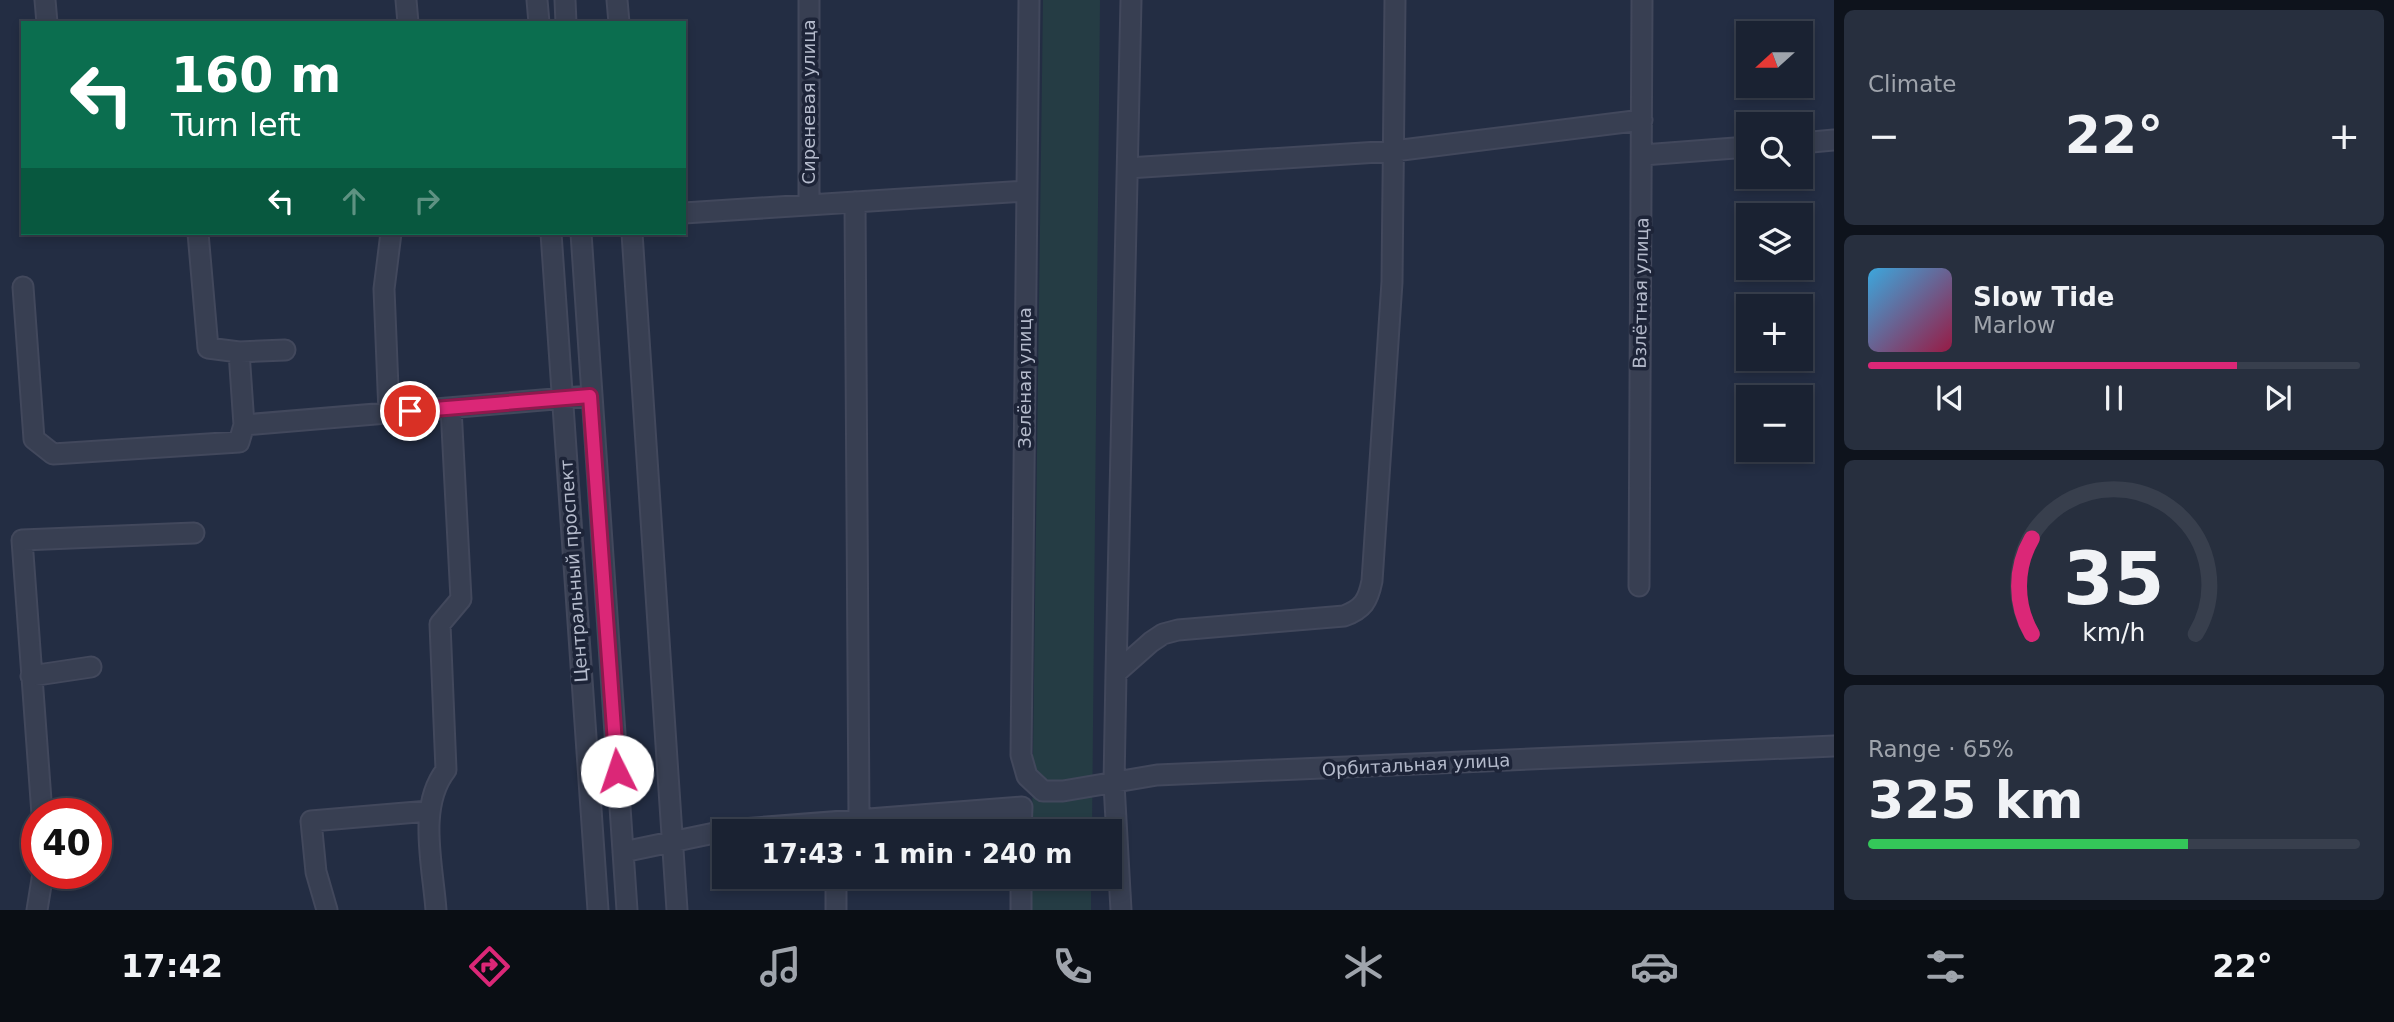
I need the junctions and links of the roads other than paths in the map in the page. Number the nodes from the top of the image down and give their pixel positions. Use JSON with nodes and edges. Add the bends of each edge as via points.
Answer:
{"nodes":[{"id":1,"x":45,"y":0,"type":"edge"},
{"id":2,"x":406,"y":0,"type":"edge"},
{"id":3,"x":537,"y":0,"type":"edge"},
{"id":4,"x":565,"y":0,"type":"edge"},
{"id":5,"x":617,"y":0,"type":"edge"},
{"id":6,"x":809,"y":0,"type":"edge"},
{"id":7,"x":1029,"y":0,"type":"edge"},
{"id":8,"x":1131,"y":0,"type":"edge"},
{"id":9,"x":1395,"y":0,"type":"edge"},
{"id":10,"x":1642,"y":0,"type":"edge"},
{"id":11,"x":47,"y":21,"type":"edge"},
{"id":12,"x":408,"y":21,"type":"edge"},
{"id":13,"x":538,"y":21,"type":"edge"},
{"id":14,"x":566,"y":21,"type":"edge"},
{"id":15,"x":619,"y":21,"type":"edge"},
{"id":16,"x":1642,"y":120,"type":"junction"},
{"id":17,"x":1834,"y":140,"type":"edge"},
{"id":18,"x":1813,"y":142,"type":"edge"},
{"id":19,"x":1736,"y":148,"type":"edge"},
{"id":20,"x":1394,"y":151,"type":"junction"},
{"id":21,"x":1643,"y":155,"type":"junction"},
{"id":22,"x":1128,"y":168,"type":"junction"},
{"id":23,"x":1026,"y":191,"type":"junction"},
{"id":24,"x":855,"y":202,"type":"junction"},
{"id":25,"x":809,"y":205,"type":"junction"},
{"id":26,"x":686,"y":213,"type":"edge"},
{"id":27,"x":198,"y":235,"type":"edge"},
{"id":28,"x":391,"y":235,"type":"edge"},
{"id":29,"x":551,"y":235,"type":"edge"},
{"id":30,"x":581,"y":235,"type":"edge"},
{"id":31,"x":632,"y":235,"type":"edge"},
{"id":32,"x":23,"y":287,"type":"dead end"},
{"id":33,"x":285,"y":350,"type":"dead end"},
{"id":34,"x":239,"y":352,"type":"junction"},
{"id":35,"x":590,"y":396,"type":"junction"},
{"id":36,"x":561,"y":398,"type":"junction"},
{"id":37,"x":451,"y":408,"type":"junction"},
{"id":38,"x":389,"y":413,"type":"junction"},
{"id":39,"x":244,"y":425,"type":"junction"},
{"id":40,"x":194,"y":533,"type":"dead end"},
{"id":41,"x":1639,"y":586,"type":"dead end"},
{"id":42,"x":91,"y":667,"type":"dead end"},
{"id":43,"x":1116,"y":673,"type":"junction"},
{"id":44,"x":31,"y":676,"type":"junction"},
{"id":45,"x":1834,"y":746,"type":"edge"},
{"id":46,"x":1027,"y":776,"type":"junction"},
{"id":47,"x":1114,"y":783,"type":"junction"},
{"id":48,"x":41,"y":798,"type":"edge"},
{"id":49,"x":1022,"y":807,"type":"junction"},
{"id":50,"x":429,"y":811,"type":"junction"},
{"id":51,"x":859,"y":819,"type":"edge"},
{"id":52,"x":872,"y":819,"type":"edge"},
{"id":53,"x":1022,"y":819,"type":"edge"},
{"id":54,"x":712,"y":834,"type":"edge"},
{"id":55,"x":673,"y":842,"type":"junction"},
{"id":56,"x":623,"y":852,"type":"junction"},
{"id":57,"x":40,"y":889,"type":"edge"},
{"id":58,"x":835,"y":889,"type":"edge"},
{"id":59,"x":1021,"y":889,"type":"edge"},
{"id":60,"x":37,"y":910,"type":"edge"},
{"id":61,"x":327,"y":910,"type":"edge"},
{"id":62,"x":436,"y":910,"type":"edge"},
{"id":63,"x":597,"y":910,"type":"edge"},
{"id":64,"x":627,"y":910,"type":"edge"},
{"id":65,"x":677,"y":910,"type":"edge"},
{"id":66,"x":836,"y":910,"type":"edge"},
{"id":67,"x":1021,"y":910,"type":"edge"},
{"id":68,"x":1121,"y":910,"type":"edge"}],
"edges":[{"from":1,"to":11,"type":"street"},
{"from":2,"to":12,"type":"street"},
{"from":3,"to":13,"type":"street"},
{"from":4,"to":14,"type":"street"},
{"from":5,"to":15,"type":"street"},
{"from":6,"to":25,"type":"street","name":"Сиреневая улица"},
{"from":7,"to":23,"type":"street","name":"Зелёная улица"},
{"from":8,"to":22,"type":"street"},
{"from":9,"to":20,"type":"street"},
{"from":10,"to":16,"type":"street","name":"Взлётная улица"},
{"from":16,"to":20,"type":"street"},
{"from":16,"to":21,"type":"street","name":"Взлётная улица"},
{"from":17,"to":18,"type":"street"},
{"from":19,"to":21,"type":"street"},
{"from":20,"to":22,"type":"street"},
{"from":20,"to":43,"type":"street","via":[[1392,282],[1369,599],[1360,610],[1344,616],[1163,634]]},
{"from":21,"to":41,"type":"street","name":"Взлётная улица"},
{"from":22,"to":43,"type":"street"},
{"from":23,"to":24,"type":"street"},
{"from":23,"to":46,"type":"street","name":"Зелёная улица","via":[[1021,755]]},
{"from":24,"to":25,"type":"street"},
{"from":24,"to":51,"type":"street"},
{"from":25,"to":26,"type":"street"},
{"from":27,"to":34,"type":"street","via":[[208,348]]},
{"from":28,"to":38,"type":"street","via":[[384,289]]},
{"from":29,"to":36,"type":"street","name":"Центральный проспект"},
{"from":30,"to":35,"type":"street","name":"Центральный проспект"},
{"from":31,"to":55,"type":"street"},
{"from":32,"to":39,"type":"street","via":[[34,439],[53,454],[239,442]]},
{"from":33,"to":34,"type":"street"},
{"from":34,"to":39,"type":"street"},
{"from":35,"to":36,"type":"street"},
{"from":35,"to":56,"type":"street","name":"Центральный проспект"},
{"from":36,"to":37,"type":"street"},
{"from":36,"to":63,"type":"street","name":"Центральный проспект"},
{"from":37,"to":38,"type":"street"},
{"from":37,"to":50,"type":"street","via":[[461,599],[440,624],[446,770],[434,785]]},
{"from":38,"to":39,"type":"street"},
{"from":40,"to":44,"type":"street","via":[[22,540]]},
{"from":42,"to":44,"type":"street"},
{"from":43,"to":47,"type":"street"},
{"from":44,"to":48,"type":"street"},
{"from":45,"to":47,"type":"street","name":"Орбитальная улица","via":[[1157,775]]},
{"from":46,"to":47,"type":"street","name":"Орбитальная улица","via":[[1043,791]]},
{"from":46,"to":49,"type":"street"},
{"from":47,"to":68,"type":"street"},
{"from":49,"to":52,"type":"street"},
{"from":49,"to":53,"type":"street"},
{"from":50,"to":61,"type":"street","via":[[311,821],[316,872]]},
{"from":50,"to":62,"type":"street"},
{"from":54,"to":55,"type":"street"},
{"from":55,"to":56,"type":"street"},
{"from":55,"to":65,"type":"street"},
{"from":56,"to":64,"type":"street","name":"Центральный проспект"},
{"from":57,"to":60,"type":"street"},
{"from":58,"to":66,"type":"street"},
{"from":59,"to":67,"type":"street"}]}
